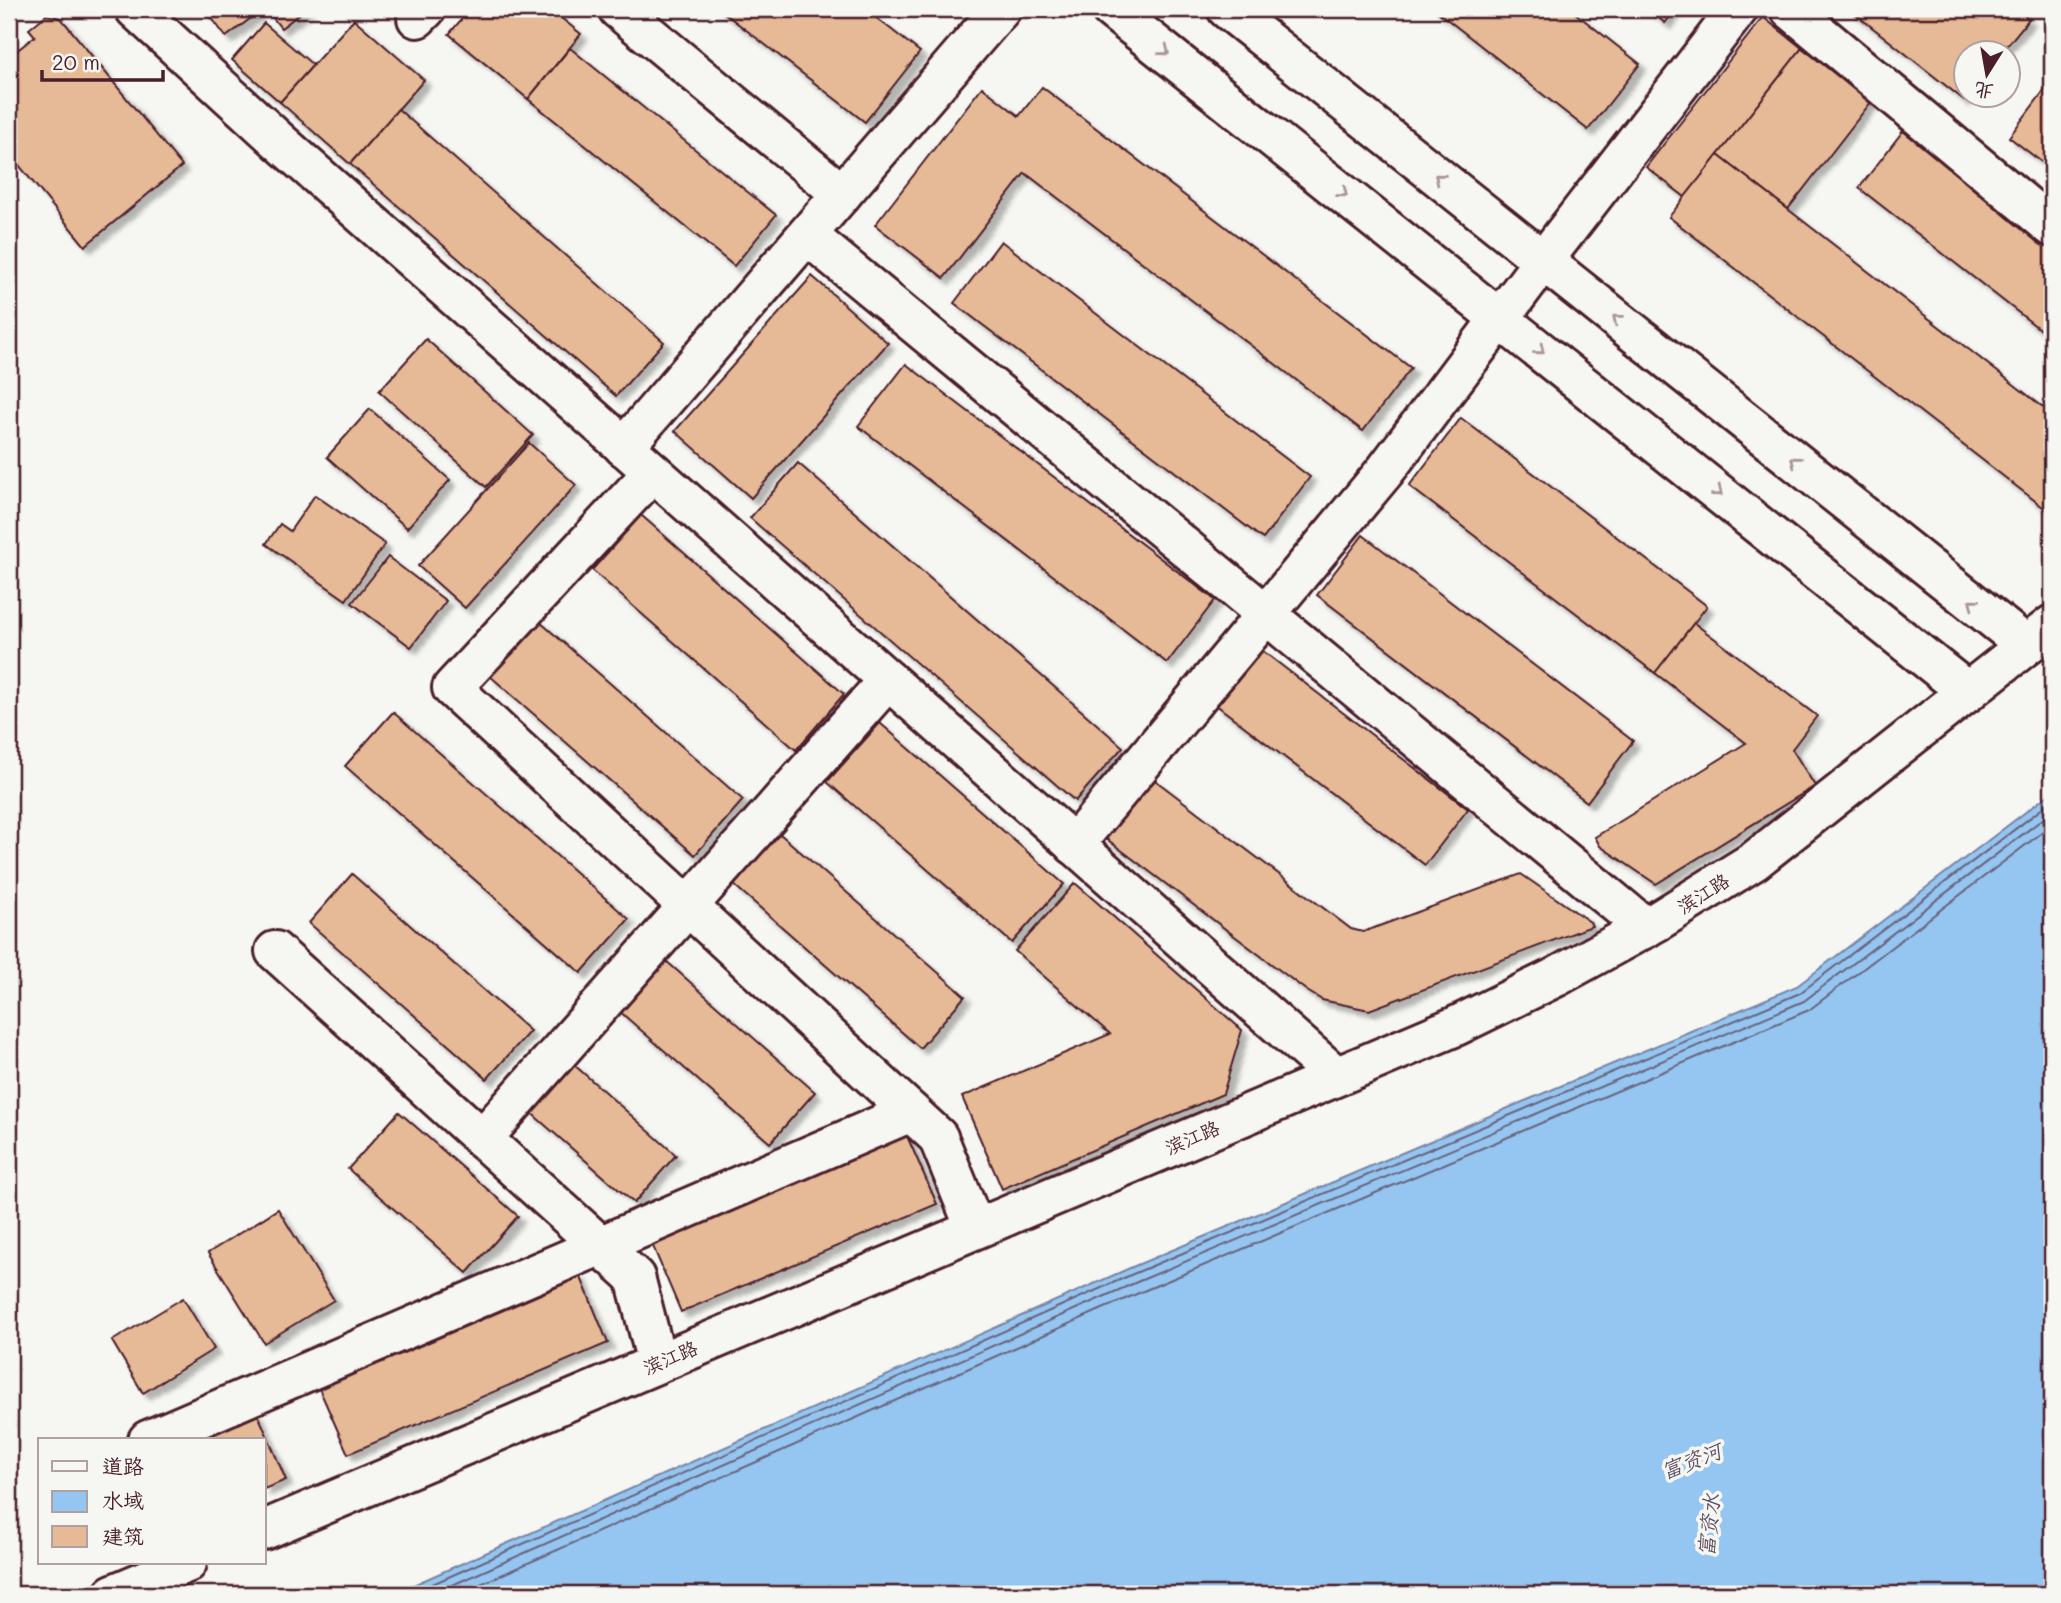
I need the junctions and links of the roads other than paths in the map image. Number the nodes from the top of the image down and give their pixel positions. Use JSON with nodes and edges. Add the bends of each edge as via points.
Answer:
{"nodes":[{"id":1,"x":135,"y":9,"type":"edge"},
{"id":2,"x":618,"y":9,"type":"edge"},
{"id":3,"x":1001,"y":9,"type":"edge"},
{"id":4,"x":1111,"y":9,"type":"edge"},
{"id":5,"x":1227,"y":9,"type":"edge"},
{"id":6,"x":1738,"y":9,"type":"edge"},
{"id":7,"x":1790,"y":9,"type":"edge"},
{"id":8,"x":842,"y":194,"type":"junction"},
{"id":9,"x":2052,"y":226,"type":"edge"},
{"id":10,"x":807,"y":235,"type":"junction"},
{"id":11,"x":1543,"y":261,"type":"junction"},
{"id":12,"x":1500,"y":318,"type":"junction"},
{"id":13,"x":624,"y":447,"type":"junction"},
{"id":14,"x":653,"y":472,"type":"junction"},
{"id":15,"x":1266,"y":614,"type":"junction"},
{"id":16,"x":2039,"y":635,"type":"edge"},
{"id":17,"x":888,"y":680,"type":"junction"},
{"id":18,"x":1968,"y":692,"type":"junction"},
{"id":19,"x":1074,"y":845,"type":"junction"},
{"id":20,"x":688,"y":906,"type":"junction"},
{"id":21,"x":1646,"y":928,"type":"junction"},
{"id":22,"x":275,"y":951,"type":"dead end"},
{"id":23,"x":1336,"y":1076,"type":"junction"},
{"id":24,"x":911,"y":1112,"type":"junction"},
{"id":25,"x":482,"y":1139,"type":"junction"},
{"id":26,"x":975,"y":1228,"type":"junction"},
{"id":27,"x":600,"y":1246,"type":"junction"},
{"id":28,"x":657,"y":1363,"type":"junction"},
{"id":29,"x":153,"y":1438,"type":"edge"},
{"id":30,"x":266,"y":1529,"type":"edge"},
{"id":31,"x":185,"y":1564,"type":"edge"},
{"id":32,"x":113,"y":1594,"type":"edge"}],
"edges":[{"from":1,"to":13,"type":"street"},
{"from":2,"to":8,"type":"street"},
{"from":3,"to":8,"type":"street"},
{"from":4,"to":12,"type":"street","one_way":true},
{"from":11,"to":5,"type":"street","one_way":true},
{"from":6,"to":11,"type":"street"},
{"from":7,"to":9,"type":"street"},
{"from":8,"to":10,"type":"street"},
{"from":10,"to":13,"type":"street"},
{"from":10,"to":15,"type":"street"},
{"from":11,"to":12,"type":"street"},
{"from":16,"to":11,"type":"street","one_way":true},
{"from":12,"to":15,"type":"street","via":[[1385,471]]},
{"from":12,"to":18,"type":"street","one_way":true},
{"from":13,"to":14,"type":"street"},
{"from":14,"to":17,"type":"street"},
{"from":14,"to":20,"type":"street","via":[[452,688]]},
{"from":15,"to":19,"type":"street"},
{"from":15,"to":21,"type":"street"},
{"from":16,"to":18,"type":"street","name":"滨江路"},
{"from":17,"to":19,"type":"street"},
{"from":17,"to":20,"type":"street"},
{"from":18,"to":21,"type":"street","name":"滨江路","via":[[1754,862]]},
{"from":19,"to":23,"type":"street"},
{"from":20,"to":24,"type":"street"},
{"from":20,"to":25,"type":"street"},
{"from":21,"to":23,"type":"street","name":"滨江路","via":[[1456,1026]]},
{"from":22,"to":25,"type":"street"},
{"from":23,"to":26,"type":"street","name":"滨江路"},
{"from":24,"to":26,"type":"street","via":[[938,1137]]},
{"from":24,"to":27,"type":"street"},
{"from":25,"to":27,"type":"street"},
{"from":26,"to":28,"type":"street","name":"滨江路"},
{"from":27,"to":28,"type":"street","via":[[635,1278]]},
{"from":27,"to":29,"type":"street"},
{"from":28,"to":30,"type":"street","name":"滨江路"},
{"from":31,"to":32,"type":"street"}]}
